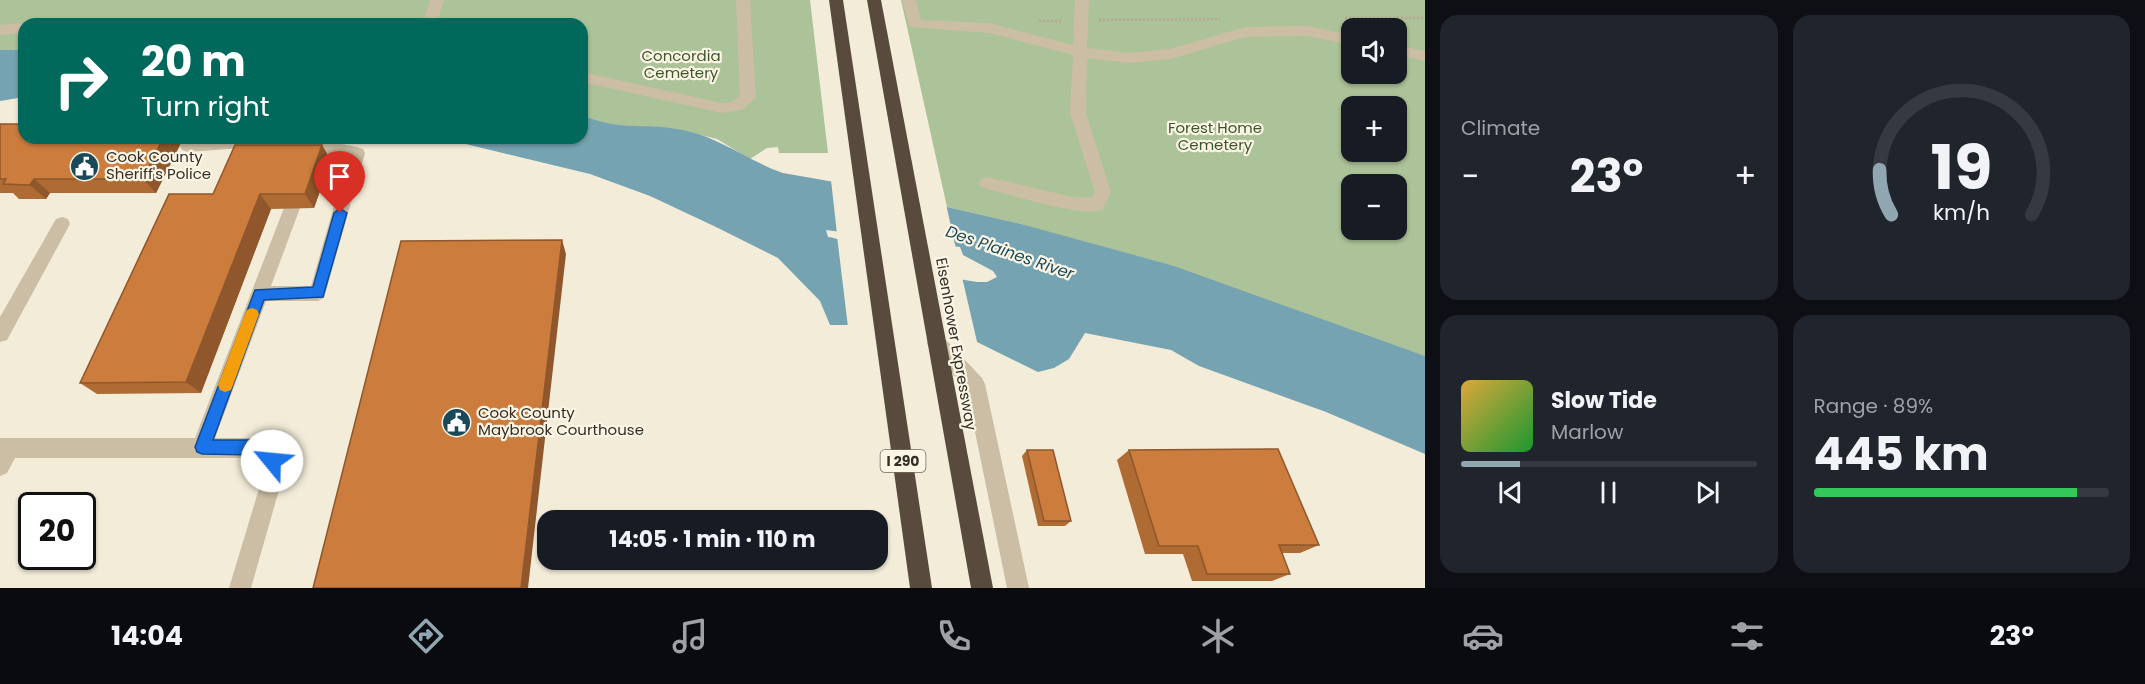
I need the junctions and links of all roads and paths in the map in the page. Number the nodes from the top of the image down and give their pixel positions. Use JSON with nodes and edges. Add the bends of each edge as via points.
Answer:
{"nodes":[{"id":1,"x":437,"y":0,"type":"edge"},
{"id":2,"x":743,"y":0,"type":"edge"},
{"id":3,"x":836,"y":0,"type":"edge"},
{"id":4,"x":873,"y":0,"type":"edge"},
{"id":5,"x":909,"y":0,"type":"edge"},
{"id":6,"x":1082,"y":0,"type":"edge"},
{"id":7,"x":432,"y":18,"type":"edge"},
{"id":8,"x":1407,"y":18,"type":"edge"},
{"id":9,"x":1425,"y":18,"type":"edge"},
{"id":10,"x":1224,"y":19,"type":"dead end"},
{"id":11,"x":1082,"y":20,"type":"junction"},
{"id":12,"x":1034,"y":21,"type":"dead end"},
{"id":13,"x":18,"y":28,"type":"edge"},
{"id":14,"x":0,"y":30,"type":"edge"},
{"id":15,"x":1341,"y":37,"type":"edge"},
{"id":16,"x":1081,"y":52,"type":"junction"},
{"id":17,"x":1407,"y":52,"type":"edge"},
{"id":18,"x":1425,"y":56,"type":"edge"},
{"id":19,"x":588,"y":78,"type":"edge"},
{"id":20,"x":215,"y":144,"type":"edge"},
{"id":21,"x":310,"y":144,"type":"edge"},
{"id":22,"x":188,"y":146,"type":"dead end"},
{"id":23,"x":987,"y":183,"type":"dead end"},
{"id":24,"x":292,"y":208,"type":"edge"},
{"id":25,"x":62,"y":224,"type":"dead end"},
{"id":26,"x":260,"y":294,"type":"junction"},
{"id":27,"x":0,"y":334,"type":"edge"},
{"id":28,"x":936,"y":343,"type":"junction"},
{"id":29,"x":202,"y":447,"type":"junction"},
{"id":30,"x":3,"y":454,"type":"edge"},
{"id":31,"x":240,"y":588,"type":"edge"},
{"id":32,"x":921,"y":588,"type":"edge"},
{"id":33,"x":982,"y":588,"type":"edge"},
{"id":34,"x":1018,"y":588,"type":"edge"}],
"edges":[{"from":1,"to":7,"type":"lane"},
{"from":2,"to":19,"type":"lane","via":[[748,98],[740,105],[722,108]]},
{"from":3,"to":32,"type":"highway","number":"I 290"},
{"from":4,"to":28,"type":"highway","name":"Eisenhower Expressway"},
{"from":5,"to":16,"type":"lane","via":[[915,24],[989,28]]},
{"from":6,"to":11,"type":"lane"},
{"from":8,"to":9,"type":"path"},
{"from":10,"to":11,"type":"path"},
{"from":11,"to":12,"type":"path"},
{"from":11,"to":16,"type":"lane"},
{"from":13,"to":14,"type":"lane"},
{"from":15,"to":16,"type":"lane","via":[[1307,31],[1245,32],[1151,57]]},
{"from":16,"to":23,"type":"lane","via":[[1078,113],[1103,192],[1096,205]]},
{"from":17,"to":18,"type":"lane"},
{"from":20,"to":22,"type":"lane"},
{"from":21,"to":26,"type":"lane","via":[[357,153],[318,293]]},
{"from":24,"to":26,"type":"lane"},
{"from":25,"to":27,"type":"lane"},
{"from":26,"to":29,"type":"lane"},
{"from":28,"to":33,"type":"highway","name":"Eisenhower Expressway"},
{"from":28,"to":34,"type":"lane","via":[[975,384]]},
{"from":29,"to":30,"type":"lane"},
{"from":29,"to":31,"type":"lane","via":[[263,450],[275,469]]}]}
